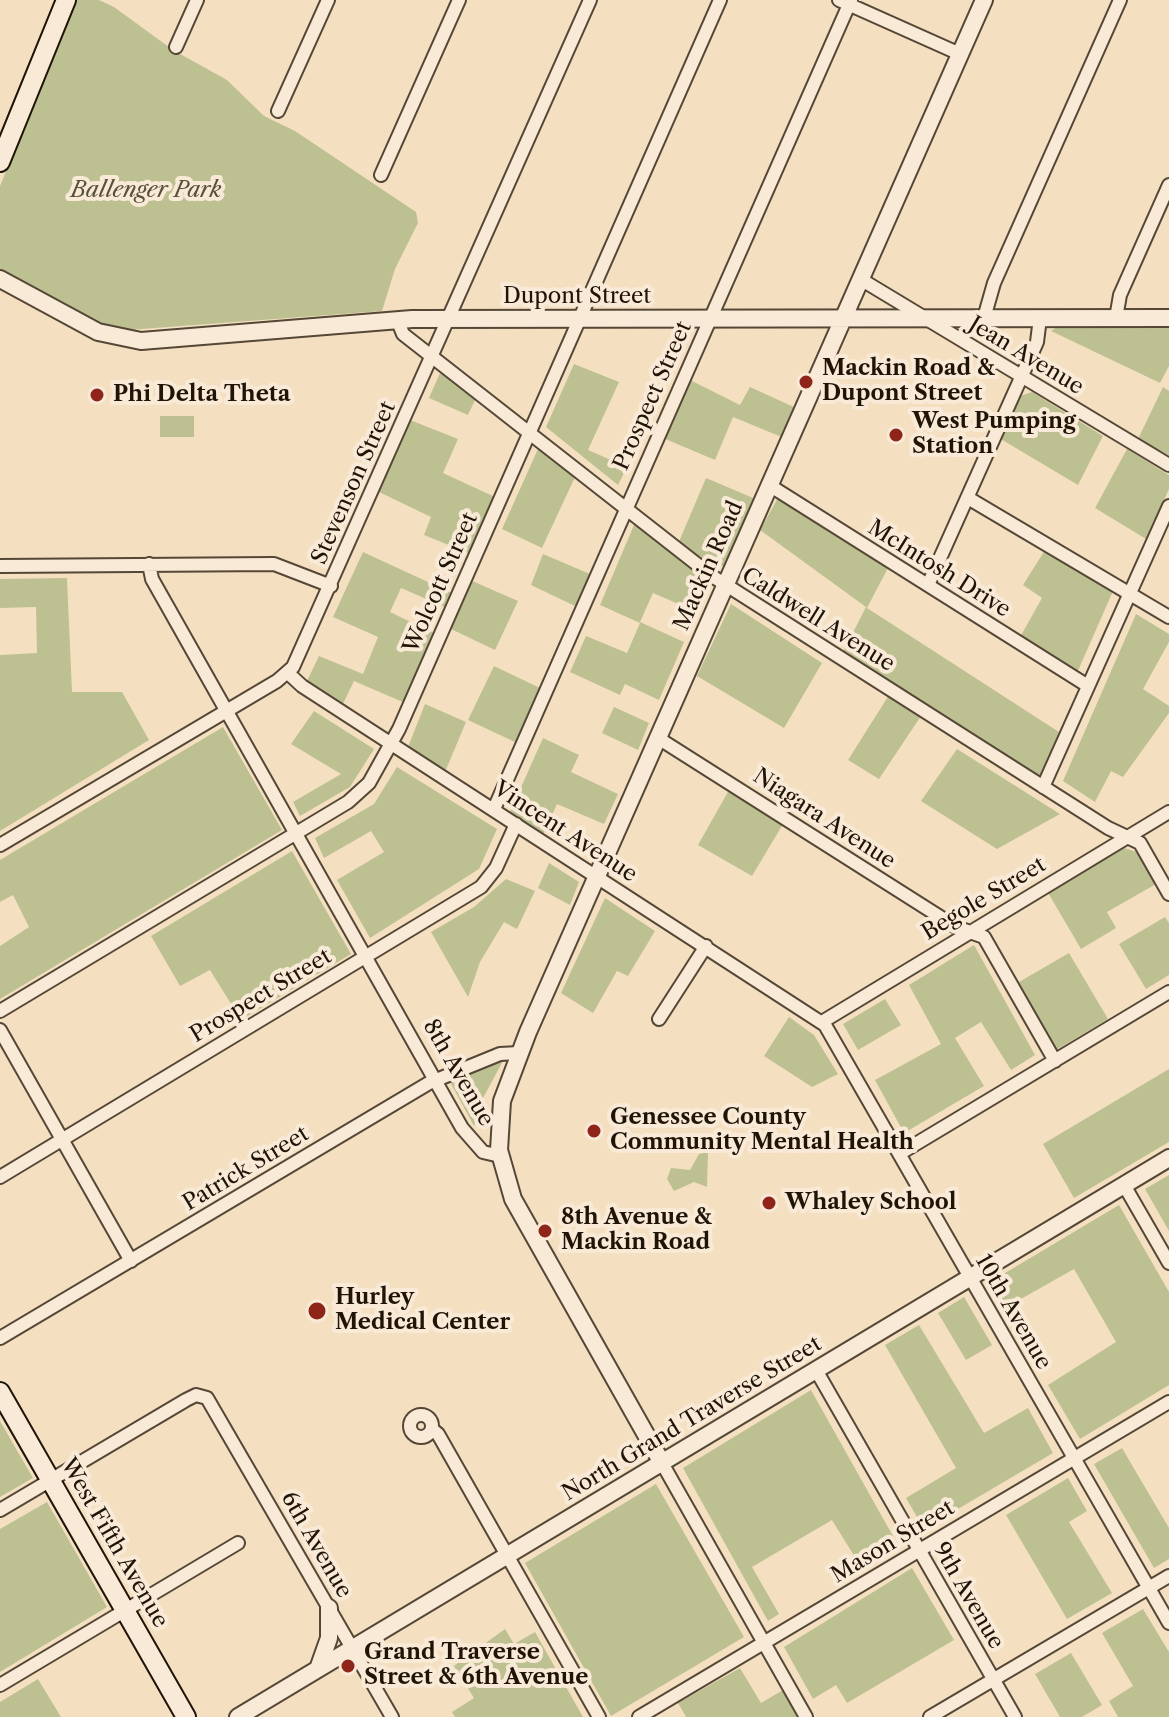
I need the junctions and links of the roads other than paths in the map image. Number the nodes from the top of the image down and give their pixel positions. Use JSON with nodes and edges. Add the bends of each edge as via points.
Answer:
{"nodes":[{"id":1,"x":66,"y":0,"type":"edge"},
{"id":2,"x":197,"y":0,"type":"edge"},
{"id":3,"x":328,"y":0,"type":"edge"},
{"id":4,"x":459,"y":0,"type":"edge"},
{"id":5,"x":590,"y":0,"type":"edge"},
{"id":6,"x":720,"y":0,"type":"edge"},
{"id":7,"x":984,"y":0,"type":"edge"},
{"id":8,"x":1120,"y":0,"type":"edge"},
{"id":9,"x":847,"y":1,"type":"edge"},
{"id":10,"x":176,"y":47,"type":"dead end"},
{"id":11,"x":960,"y":54,"type":"junction"},
{"id":12,"x":278,"y":111,"type":"dead end"},
{"id":13,"x":0,"y":162,"type":"edge"},
{"id":14,"x":381,"y":175,"type":"dead end"},
{"id":15,"x":1169,"y":185,"type":"edge"},
{"id":16,"x":0,"y":279,"type":"edge"},
{"id":17,"x":862,"y":280,"type":"junction"},
{"id":18,"x":984,"y":318,"type":"junction"},
{"id":19,"x":1040,"y":318,"type":"junction"},
{"id":20,"x":1116,"y":318,"type":"junction"},
{"id":21,"x":1169,"y":318,"type":"edge"},
{"id":22,"x":397,"y":319,"type":"junction"},
{"id":23,"x":448,"y":319,"type":"junction"},
{"id":24,"x":578,"y":319,"type":"junction"},
{"id":25,"x":709,"y":319,"type":"junction"},
{"id":26,"x":844,"y":319,"type":"junction"},
{"id":27,"x":925,"y":319,"type":"junction"},
{"id":28,"x":431,"y":357,"type":"junction"},
{"id":29,"x":1021,"y":376,"type":"junction"},
{"id":30,"x":528,"y":433,"type":"junction"},
{"id":31,"x":1169,"y":465,"type":"edge"},
{"id":32,"x":769,"y":485,"type":"junction"},
{"id":33,"x":968,"y":498,"type":"junction"},
{"id":34,"x":1169,"y":506,"type":"edge"},
{"id":35,"x":625,"y":508,"type":"junction"},
{"id":36,"x":149,"y":564,"type":"junction"},
{"id":37,"x":0,"y":566,"type":"edge"},
{"id":38,"x":725,"y":584,"type":"junction"},
{"id":39,"x":928,"y":585,"type":"junction"},
{"id":40,"x":331,"y":586,"type":"junction"},
{"id":41,"x":1130,"y":594,"type":"junction"},
{"id":42,"x":1169,"y":617,"type":"edge"},
{"id":43,"x":288,"y":673,"type":"junction"},
{"id":44,"x":1088,"y":686,"type":"junction"},
{"id":45,"x":226,"y":710,"type":"junction"},
{"id":46,"x":658,"y":738,"type":"junction"},
{"id":47,"x":392,"y":744,"type":"junction"},
{"id":48,"x":1043,"y":787,"type":"junction"},
{"id":49,"x":494,"y":809,"type":"junction"},
{"id":50,"x":1169,"y":812,"type":"edge"},
{"id":51,"x":516,"y":824,"type":"junction"},
{"id":52,"x":296,"y":834,"type":"junction"},
{"id":53,"x":1127,"y":837,"type":"junction"},
{"id":54,"x":0,"y":845,"type":"edge"},
{"id":55,"x":597,"y":877,"type":"junction"},
{"id":56,"x":1169,"y":894,"type":"edge"},
{"id":57,"x":969,"y":931,"type":"junction"},
{"id":58,"x":706,"y":946,"type":"junction"},
{"id":59,"x":365,"y":957,"type":"junction"},
{"id":60,"x":1169,"y":992,"type":"edge"},
{"id":61,"x":0,"y":1011,"type":"edge"},
{"id":62,"x":659,"y":1019,"type":"dead end"},
{"id":63,"x":822,"y":1022,"type":"junction"},
{"id":64,"x":0,"y":1030,"type":"edge"},
{"id":65,"x":519,"y":1053,"type":"junction"},
{"id":66,"x":1055,"y":1061,"type":"junction"},
{"id":67,"x":435,"y":1080,"type":"junction"},
{"id":68,"x":62,"y":1140,"type":"junction"},
{"id":69,"x":899,"y":1154,"type":"junction"},
{"id":70,"x":500,"y":1156,"type":"junction"},
{"id":71,"x":1169,"y":1158,"type":"edge"},
{"id":72,"x":0,"y":1177,"type":"edge"},
{"id":73,"x":1124,"y":1185,"type":"junction"},
{"id":74,"x":131,"y":1261,"type":"junction"},
{"id":75,"x":1169,"y":1263,"type":"edge"},
{"id":76,"x":970,"y":1277,"type":"junction"},
{"id":77,"x":0,"y":1338,"type":"edge"},
{"id":78,"x":816,"y":1370,"type":"junction"},
{"id":79,"x":0,"y":1392,"type":"edge"},
{"id":80,"x":1169,"y":1402,"type":"edge"},
{"id":81,"x":432,"y":1429,"type":"dead end"},
{"id":82,"x":1074,"y":1458,"type":"junction"},
{"id":83,"x":662,"y":1463,"type":"junction"},
{"id":84,"x":50,"y":1480,"type":"junction"},
{"id":85,"x":0,"y":1510,"type":"edge"},
{"id":86,"x":238,"y":1543,"type":"dead end"},
{"id":87,"x":918,"y":1550,"type":"junction"},
{"id":88,"x":507,"y":1556,"type":"junction"},
{"id":89,"x":1169,"y":1576,"type":"edge"},
{"id":90,"x":1149,"y":1588,"type":"junction"},
{"id":91,"x":329,"y":1608,"type":"junction"},
{"id":92,"x":125,"y":1611,"type":"junction"},
{"id":93,"x":1169,"y":1623,"type":"edge"},
{"id":94,"x":764,"y":1642,"type":"junction"},
{"id":95,"x":352,"y":1648,"type":"junction"},
{"id":96,"x":318,"y":1669,"type":"junction"},
{"id":97,"x":993,"y":1680,"type":"junction"},
{"id":98,"x":0,"y":1685,"type":"edge"},
{"id":99,"x":186,"y":1717,"type":"edge"},
{"id":100,"x":238,"y":1717,"type":"edge"},
{"id":101,"x":392,"y":1717,"type":"edge"},
{"id":102,"x":599,"y":1717,"type":"edge"},
{"id":103,"x":639,"y":1717,"type":"edge"},
{"id":104,"x":806,"y":1717,"type":"edge"},
{"id":105,"x":930,"y":1717,"type":"edge"},
{"id":106,"x":1015,"y":1717,"type":"edge"}],
"edges":[{"from":1,"to":13,"type":"main road"},
{"from":2,"to":10,"type":"street"},
{"from":3,"to":12,"type":"street"},
{"from":4,"to":14,"type":"street"},
{"from":5,"to":23,"type":"street","name":"Stevenson Street"},
{"from":6,"to":24,"type":"street","name":"Wolcott Street"},
{"from":7,"to":11,"type":"street","name":"Mackin Road"},
{"from":8,"to":18,"type":"street","via":[[987,299]]},
{"from":9,"to":11,"type":"street"},
{"from":9,"to":25,"type":"street","name":"Prospect Street"},
{"from":11,"to":17,"type":"street","name":"Mackin Road"},
{"from":15,"to":20,"type":"street","via":[[1120,295]]},
{"from":16,"to":22,"type":"street","name":"Dupont Street","via":[[92,329],[125,340]]},
{"from":17,"to":26,"type":"street","name":"Mackin Road"},
{"from":17,"to":27,"type":"street","name":"Jean Avenue"},
{"from":18,"to":19,"type":"street","name":"Dupont Street"},
{"from":18,"to":27,"type":"street","name":"Dupont Street"},
{"from":19,"to":20,"type":"street","name":"Dupont Street"},
{"from":19,"to":29,"type":"street","via":[[1039,336]]},
{"from":20,"to":21,"type":"street","name":"Dupont Street"},
{"from":22,"to":23,"type":"street","name":"Dupont Street"},
{"from":22,"to":28,"type":"street","name":"Caldwell Avenue","via":[[400,332]]},
{"from":23,"to":24,"type":"street","name":"Dupont Street"},
{"from":23,"to":28,"type":"street","name":"Stevenson Street"},
{"from":24,"to":25,"type":"street","name":"Dupont Street"},
{"from":24,"to":30,"type":"street","name":"Wolcott Street"},
{"from":25,"to":26,"type":"street","name":"Dupont Street"},
{"from":25,"to":35,"type":"street","name":"Prospect Street"},
{"from":26,"to":27,"type":"street","name":"Dupont Street"},
{"from":26,"to":32,"type":"street","name":"Mackin Road"},
{"from":27,"to":29,"type":"street","name":"Jean Avenue"},
{"from":28,"to":30,"type":"street","name":"Caldwell Avenue"},
{"from":28,"to":40,"type":"street","name":"Stevenson Street"},
{"from":29,"to":31,"type":"street","name":"Jean Avenue"},
{"from":29,"to":33,"type":"street"},
{"from":30,"to":35,"type":"street","name":"Caldwell Avenue"},
{"from":30,"to":47,"type":"street","name":"Wolcott Street"},
{"from":32,"to":38,"type":"street","name":"Mackin Road"},
{"from":32,"to":39,"type":"street","name":"McIntosh Drive"},
{"from":33,"to":39,"type":"street"},
{"from":33,"to":41,"type":"street"},
{"from":34,"to":41,"type":"street"},
{"from":35,"to":38,"type":"street","name":"Caldwell Avenue"},
{"from":35,"to":49,"type":"street","name":"Prospect Street"},
{"from":36,"to":37,"type":"street"},
{"from":36,"to":40,"type":"street","via":[[279,564]]},
{"from":36,"to":45,"type":"street","name":"8th Avenue","via":[[152,579]]},
{"from":38,"to":46,"type":"street","name":"Mackin Road"},
{"from":38,"to":48,"type":"street","name":"Caldwell Avenue"},
{"from":39,"to":44,"type":"street","name":"McIntosh Drive"},
{"from":40,"to":43,"type":"street","name":"Stevenson Street"},
{"from":41,"to":42,"type":"street"},
{"from":41,"to":44,"type":"street"},
{"from":43,"to":45,"type":"street","name":"Stevenson Street"},
{"from":43,"to":47,"type":"street","name":"Vincent Avenue"},
{"from":44,"to":48,"type":"street"},
{"from":45,"to":52,"type":"street","name":"8th Avenue"},
{"from":45,"to":54,"type":"street","name":"Stevenson Street"},
{"from":46,"to":55,"type":"street","name":"Mackin Road"},
{"from":46,"to":57,"type":"street","name":"Niagara Avenue"},
{"from":47,"to":49,"type":"street","name":"Vincent Avenue"},
{"from":47,"to":52,"type":"street","name":"Wolcott Street","via":[[358,796]]},
{"from":48,"to":53,"type":"street","name":"Caldwell Avenue"},
{"from":49,"to":51,"type":"street","name":"Vincent Avenue"},
{"from":50,"to":53,"type":"street","name":"Begole Street"},
{"from":51,"to":55,"type":"street","name":"Vincent Avenue"},
{"from":51,"to":59,"type":"street","name":"Prospect Street","via":[[485,883]]},
{"from":52,"to":59,"type":"street","name":"8th Avenue"},
{"from":52,"to":61,"type":"street","name":"Wolcott Street"},
{"from":53,"to":56,"type":"street","name":"Caldwell Avenue","via":[[1141,844]]},
{"from":53,"to":57,"type":"street","name":"Begole Street"},
{"from":55,"to":58,"type":"street","name":"Vincent Avenue"},
{"from":55,"to":65,"type":"street","name":"Mackin Road"},
{"from":57,"to":63,"type":"street","name":"Begole Street"},
{"from":57,"to":66,"type":"street","name":"Niagara Avenue","via":[[988,941]]},
{"from":58,"to":62,"type":"street"},
{"from":58,"to":63,"type":"street","name":"Vincent Avenue"},
{"from":59,"to":67,"type":"street","name":"8th Avenue"},
{"from":59,"to":68,"type":"street","name":"Prospect Street"},
{"from":60,"to":66,"type":"street"},
{"from":63,"to":69,"type":"street","name":"10th Avenue"},
{"from":64,"to":68,"type":"street"},
{"from":65,"to":67,"type":"street","name":"Patrick Street","via":[[500,1054]]},
{"from":65,"to":70,"type":"street","name":"Mackin Road","via":[[501,1108]]},
{"from":66,"to":69,"type":"street"},
{"from":67,"to":70,"type":"street","name":"8th Avenue","via":[[469,1139],[488,1155]]},
{"from":67,"to":74,"type":"street","name":"Patrick Street"},
{"from":68,"to":72,"type":"street","name":"Prospect Street"},
{"from":68,"to":74,"type":"street"},
{"from":69,"to":76,"type":"street","name":"10th Avenue"},
{"from":70,"to":83,"type":"street","via":[[525,1224]]},
{"from":71,"to":73,"type":"street","name":"North Grand Traverse Street"},
{"from":73,"to":75,"type":"street"},
{"from":73,"to":76,"type":"street","name":"North Grand Traverse Street"},
{"from":74,"to":77,"type":"street","name":"Patrick Street"},
{"from":76,"to":78,"type":"street","name":"North Grand Traverse Street"},
{"from":76,"to":82,"type":"street","name":"10th Avenue"},
{"from":78,"to":83,"type":"street","name":"North Grand Traverse Street"},
{"from":78,"to":87,"type":"street","name":"9th Avenue"},
{"from":79,"to":84,"type":"main road","name":"West Fifth Avenue"},
{"from":80,"to":82,"type":"street","name":"Mason Street"},
{"from":81,"to":88,"type":"street"},
{"from":82,"to":87,"type":"street","name":"Mason Street"},
{"from":82,"to":90,"type":"street","name":"10th Avenue"},
{"from":83,"to":88,"type":"street","name":"North Grand Traverse Street"},
{"from":83,"to":94,"type":"street"},
{"from":84,"to":85,"type":"street"},
{"from":84,"to":91,"type":"street","name":"6th Avenue","via":[[182,1402],[202,1396],[216,1409]]},
{"from":84,"to":92,"type":"main road","name":"West Fifth Avenue"},
{"from":86,"to":92,"type":"street"},
{"from":87,"to":94,"type":"street","name":"Mason Street"},
{"from":87,"to":97,"type":"street","name":"9th Avenue"},
{"from":88,"to":95,"type":"street","name":"North Grand Traverse Street"},
{"from":88,"to":102,"type":"street"},
{"from":89,"to":90,"type":"street"},
{"from":90,"to":93,"type":"street","name":"10th Avenue"},
{"from":90,"to":97,"type":"street"},
{"from":91,"to":95,"type":"street","name":"6th Avenue"},
{"from":91,"to":96,"type":"street","via":[[329,1638]]},
{"from":92,"to":98,"type":"street"},
{"from":92,"to":99,"type":"main road","name":"West Fifth Avenue"},
{"from":94,"to":103,"type":"street","name":"Mason Street"},
{"from":94,"to":104,"type":"street"},
{"from":95,"to":96,"type":"street","name":"North Grand Traverse Street"},
{"from":95,"to":101,"type":"street","name":"6th Avenue"},
{"from":96,"to":100,"type":"street","name":"North Grand Traverse Street"},
{"from":97,"to":105,"type":"street"},
{"from":97,"to":106,"type":"street","name":"9th Avenue"}]}
